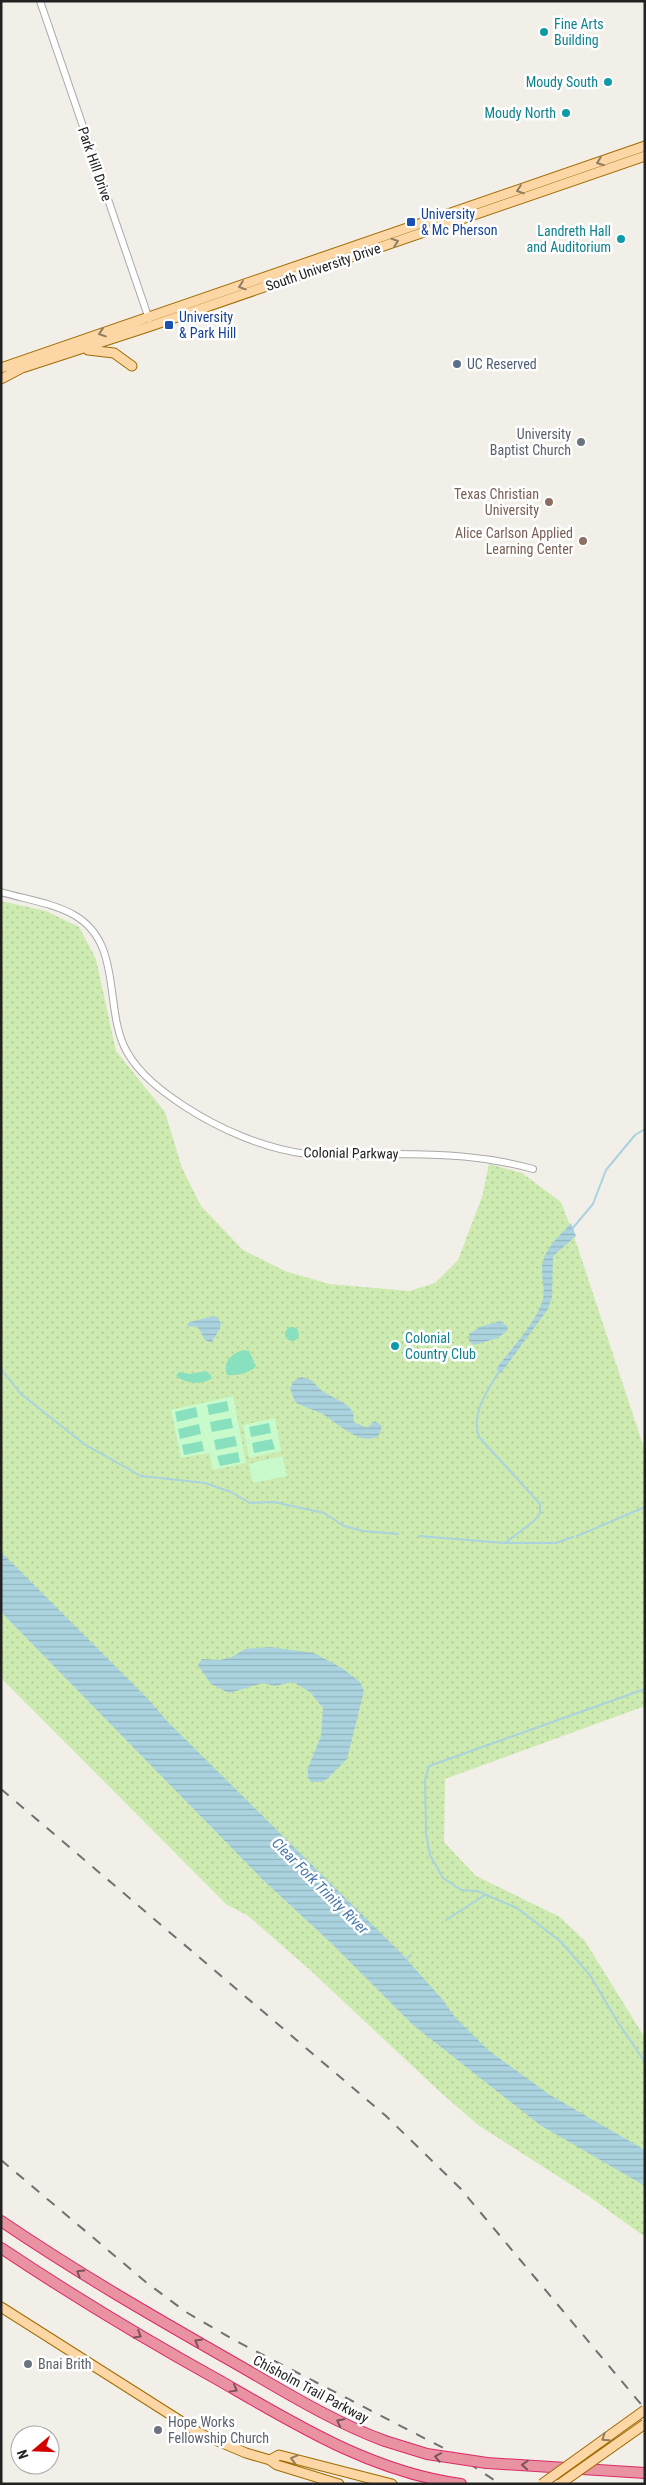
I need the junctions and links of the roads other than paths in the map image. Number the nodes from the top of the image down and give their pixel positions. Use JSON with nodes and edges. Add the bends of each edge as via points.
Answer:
{"nodes":[{"id":1,"x":40,"y":1,"type":"edge"},
{"id":2,"x":645,"y":146,"type":"edge"},
{"id":3,"x":645,"y":156,"type":"edge"},
{"id":4,"x":149,"y":322,"type":"junction"},
{"id":5,"x":80,"y":350,"type":"junction"},
{"id":6,"x":132,"y":366,"type":"dead end"},
{"id":7,"x":1,"y":368,"type":"edge"},
{"id":8,"x":1,"y":378,"type":"edge"},
{"id":9,"x":1,"y":892,"type":"edge"},
{"id":10,"x":533,"y":1169,"type":"dead end"},
{"id":11,"x":1,"y":2221,"type":"edge"},
{"id":12,"x":1,"y":2248,"type":"edge"},
{"id":13,"x":1,"y":2307,"type":"edge"},
{"id":14,"x":645,"y":2410,"type":"edge"},
{"id":15,"x":645,"y":2424,"type":"edge"},
{"id":16,"x":270,"y":2460,"type":"junction"},
{"id":17,"x":337,"y":2471,"type":"junction"},
{"id":18,"x":302,"y":2473,"type":"junction"},
{"id":19,"x":645,"y":2473,"type":"edge"},
{"id":20,"x":349,"y":2474,"type":"junction"},
{"id":21,"x":315,"y":2484,"type":"edge"},
{"id":22,"x":337,"y":2484,"type":"edge"},
{"id":23,"x":346,"y":2484,"type":"edge"},
{"id":24,"x":392,"y":2484,"type":"edge"},
{"id":25,"x":462,"y":2484,"type":"edge"},
{"id":26,"x":542,"y":2484,"type":"edge"},
{"id":27,"x":560,"y":2484,"type":"edge"}],
"edges":[{"from":1,"to":4,"type":"street","name":"Park Hill Drive"},
{"from":2,"to":4,"type":"main road","name":"South University Drive","one_way":true},
{"from":4,"to":3,"type":"main road","name":"South University Drive","one_way":true},
{"from":4,"to":5,"type":"main road","name":"South University Drive"},
{"from":4,"to":7,"type":"main road","name":"South University Drive","one_way":true},
{"from":5,"to":6,"type":"main road","via":[[114,353]]},
{"from":5,"to":8,"type":"main road","name":"South University Drive"},
{"from":9,"to":10,"type":"street","name":"Colonial Parkway","via":[[74,915],[88,928],[107,962],[113,1003],[126,1051],[139,1070],[165,1092],[206,1118],[262,1142],[307,1154],[466,1155]]},
{"from":19,"to":11,"type":"highway","name":"Chisholm Trail Parkway","one_way":true,"bridge":true,"via":[[456,2460],[384,2441],[330,2416],[122,2298]]},
{"from":12,"to":25,"type":"highway","one_way":true,"via":[[176,2357],[336,2446],[418,2476]]},
{"from":13,"to":16,"type":"main road","via":[[202,2434]]},
{"from":14,"to":26,"type":"main road","one_way":true,"bridge":true},
{"from":15,"to":27,"type":"main road","bridge":true},
{"from":17,"to":16,"type":"main road","one_way":true,"via":[[279,2455]]},
{"from":16,"to":18,"type":"main road","via":[[278,2466]]},
{"from":17,"to":20,"type":"main road"},
{"from":17,"to":22,"type":"main road"},
{"from":18,"to":21,"type":"main road"},
{"from":18,"to":22,"type":"main road"},
{"from":20,"to":23,"type":"main road"},
{"from":20,"to":24,"type":"main road"}]}
